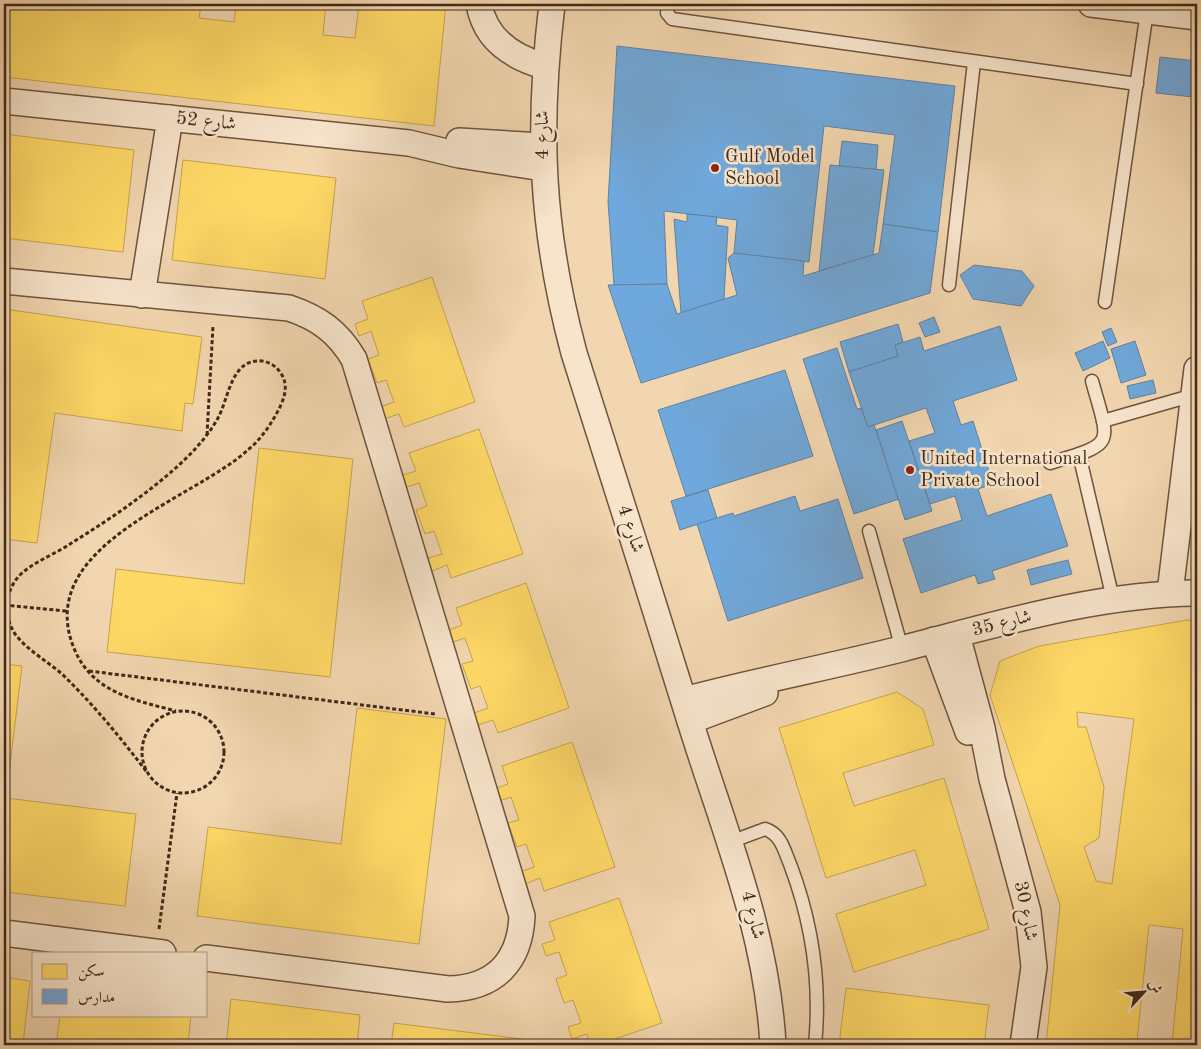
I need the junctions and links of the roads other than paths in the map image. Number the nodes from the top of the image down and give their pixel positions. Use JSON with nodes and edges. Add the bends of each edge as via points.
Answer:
{"nodes":[{"id":1,"x":479,"y":4,"type":"edge"},
{"id":2,"x":552,"y":4,"type":"edge"},
{"id":3,"x":668,"y":4,"type":"edge"},
{"id":4,"x":1091,"y":4,"type":"edge"},
{"id":5,"x":1147,"y":11,"type":"junction"},
{"id":6,"x":1197,"y":17,"type":"edge"},
{"id":7,"x":974,"y":62,"type":"junction"},
{"id":8,"x":544,"y":66,"type":"junction"},
{"id":9,"x":1137,"y":84,"type":"junction"},
{"id":10,"x":4,"y":100,"type":"edge"},
{"id":11,"x":170,"y":118,"type":"junction"},
{"id":12,"x":543,"y":157,"type":"junction"},
{"id":13,"x":4,"y":281,"type":"edge"},
{"id":14,"x":949,"y":284,"type":"dead end"},
{"id":15,"x":142,"y":295,"type":"junction"},
{"id":16,"x":1106,"y":302,"type":"dead end"},
{"id":17,"x":1197,"y":369,"type":"edge"},
{"id":18,"x":1092,"y":381,"type":"dead end"},
{"id":19,"x":1194,"y":395,"type":"junction"},
{"id":20,"x":1103,"y":421,"type":"junction"},
{"id":21,"x":1079,"y":454,"type":"junction"},
{"id":22,"x":1050,"y":463,"type":"dead end"},
{"id":23,"x":869,"y":531,"type":"dead end"},
{"id":24,"x":1170,"y":593,"type":"junction"},
{"id":25,"x":1197,"y":593,"type":"edge"},
{"id":26,"x":1114,"y":599,"type":"junction"},
{"id":27,"x":946,"y":638,"type":"junction"},
{"id":28,"x":902,"y":649,"type":"junction"},
{"id":29,"x":687,"y":710,"type":"junction"},
{"id":30,"x":730,"y":842,"type":"junction"},
{"id":31,"x":4,"y":933,"type":"edge"},
{"id":32,"x":159,"y":952,"type":"edge"},
{"id":33,"x":208,"y":958,"type":"edge"},
{"id":34,"x":772,"y":1045,"type":"edge"},
{"id":35,"x":815,"y":1045,"type":"edge"},
{"id":36,"x":1023,"y":1045,"type":"edge"}],
"edges":[{"from":1,"to":8,"type":"street","via":[[490,33],[505,49]]},
{"from":2,"to":8,"type":"street","name":"شارع 4"},
{"from":3,"to":7,"type":"lane","via":[[667,13],[672,20]]},
{"from":4,"to":5,"type":"street"},
{"from":5,"to":6,"type":"street"},
{"from":5,"to":9,"type":"lane"},
{"from":7,"to":9,"type":"lane"},
{"from":7,"to":14,"type":"lane"},
{"from":8,"to":12,"type":"street","name":"شارع 4"},
{"from":9,"to":16,"type":"lane"},
{"from":10,"to":11,"type":"street","name":"شارع 52"},
{"from":11,"to":12,"type":"street","name":"شارع 52","via":[[409,143],[459,155]]},
{"from":11,"to":15,"type":"street"},
{"from":12,"to":29,"type":"street","name":"شارع 4","via":[[553,264],[562,309]]},
{"from":13,"to":15,"type":"street"},
{"from":15,"to":33,"type":"street","via":[[289,308],[328,325],[343,340],[354,359],[522,916],[518,946],[502,970],[477,986],[448,989]]},
{"from":17,"to":19,"type":"street"},
{"from":18,"to":20,"type":"lane"},
{"from":19,"to":20,"type":"lane"},
{"from":19,"to":24,"type":"street"},
{"from":20,"to":21,"type":"lane","via":[[1106,429],[1100,445]]},
{"from":21,"to":22,"type":"lane"},
{"from":21,"to":26,"type":"lane"},
{"from":23,"to":28,"type":"lane"},
{"from":24,"to":25,"type":"street","name":"شارع 35"},
{"from":24,"to":26,"type":"street","name":"شارع 35"},
{"from":26,"to":27,"type":"street","name":"شارع 35"},
{"from":27,"to":28,"type":"street","name":"شارع 35"},
{"from":27,"to":36,"type":"street","name":"شارع 30","via":[[982,728],[992,779],[1028,912],[1032,939],[1031,995]]},
{"from":28,"to":29,"type":"street","name":"شارع 35","via":[[810,671],[763,694]]},
{"from":29,"to":30,"type":"street","name":"شارع 4"},
{"from":30,"to":34,"type":"street","name":"شارع 4","via":[[763,961]]},
{"from":30,"to":35,"type":"lane","via":[[765,829],[781,842],[798,886],[813,950]]},
{"from":31,"to":32,"type":"street"}]}
